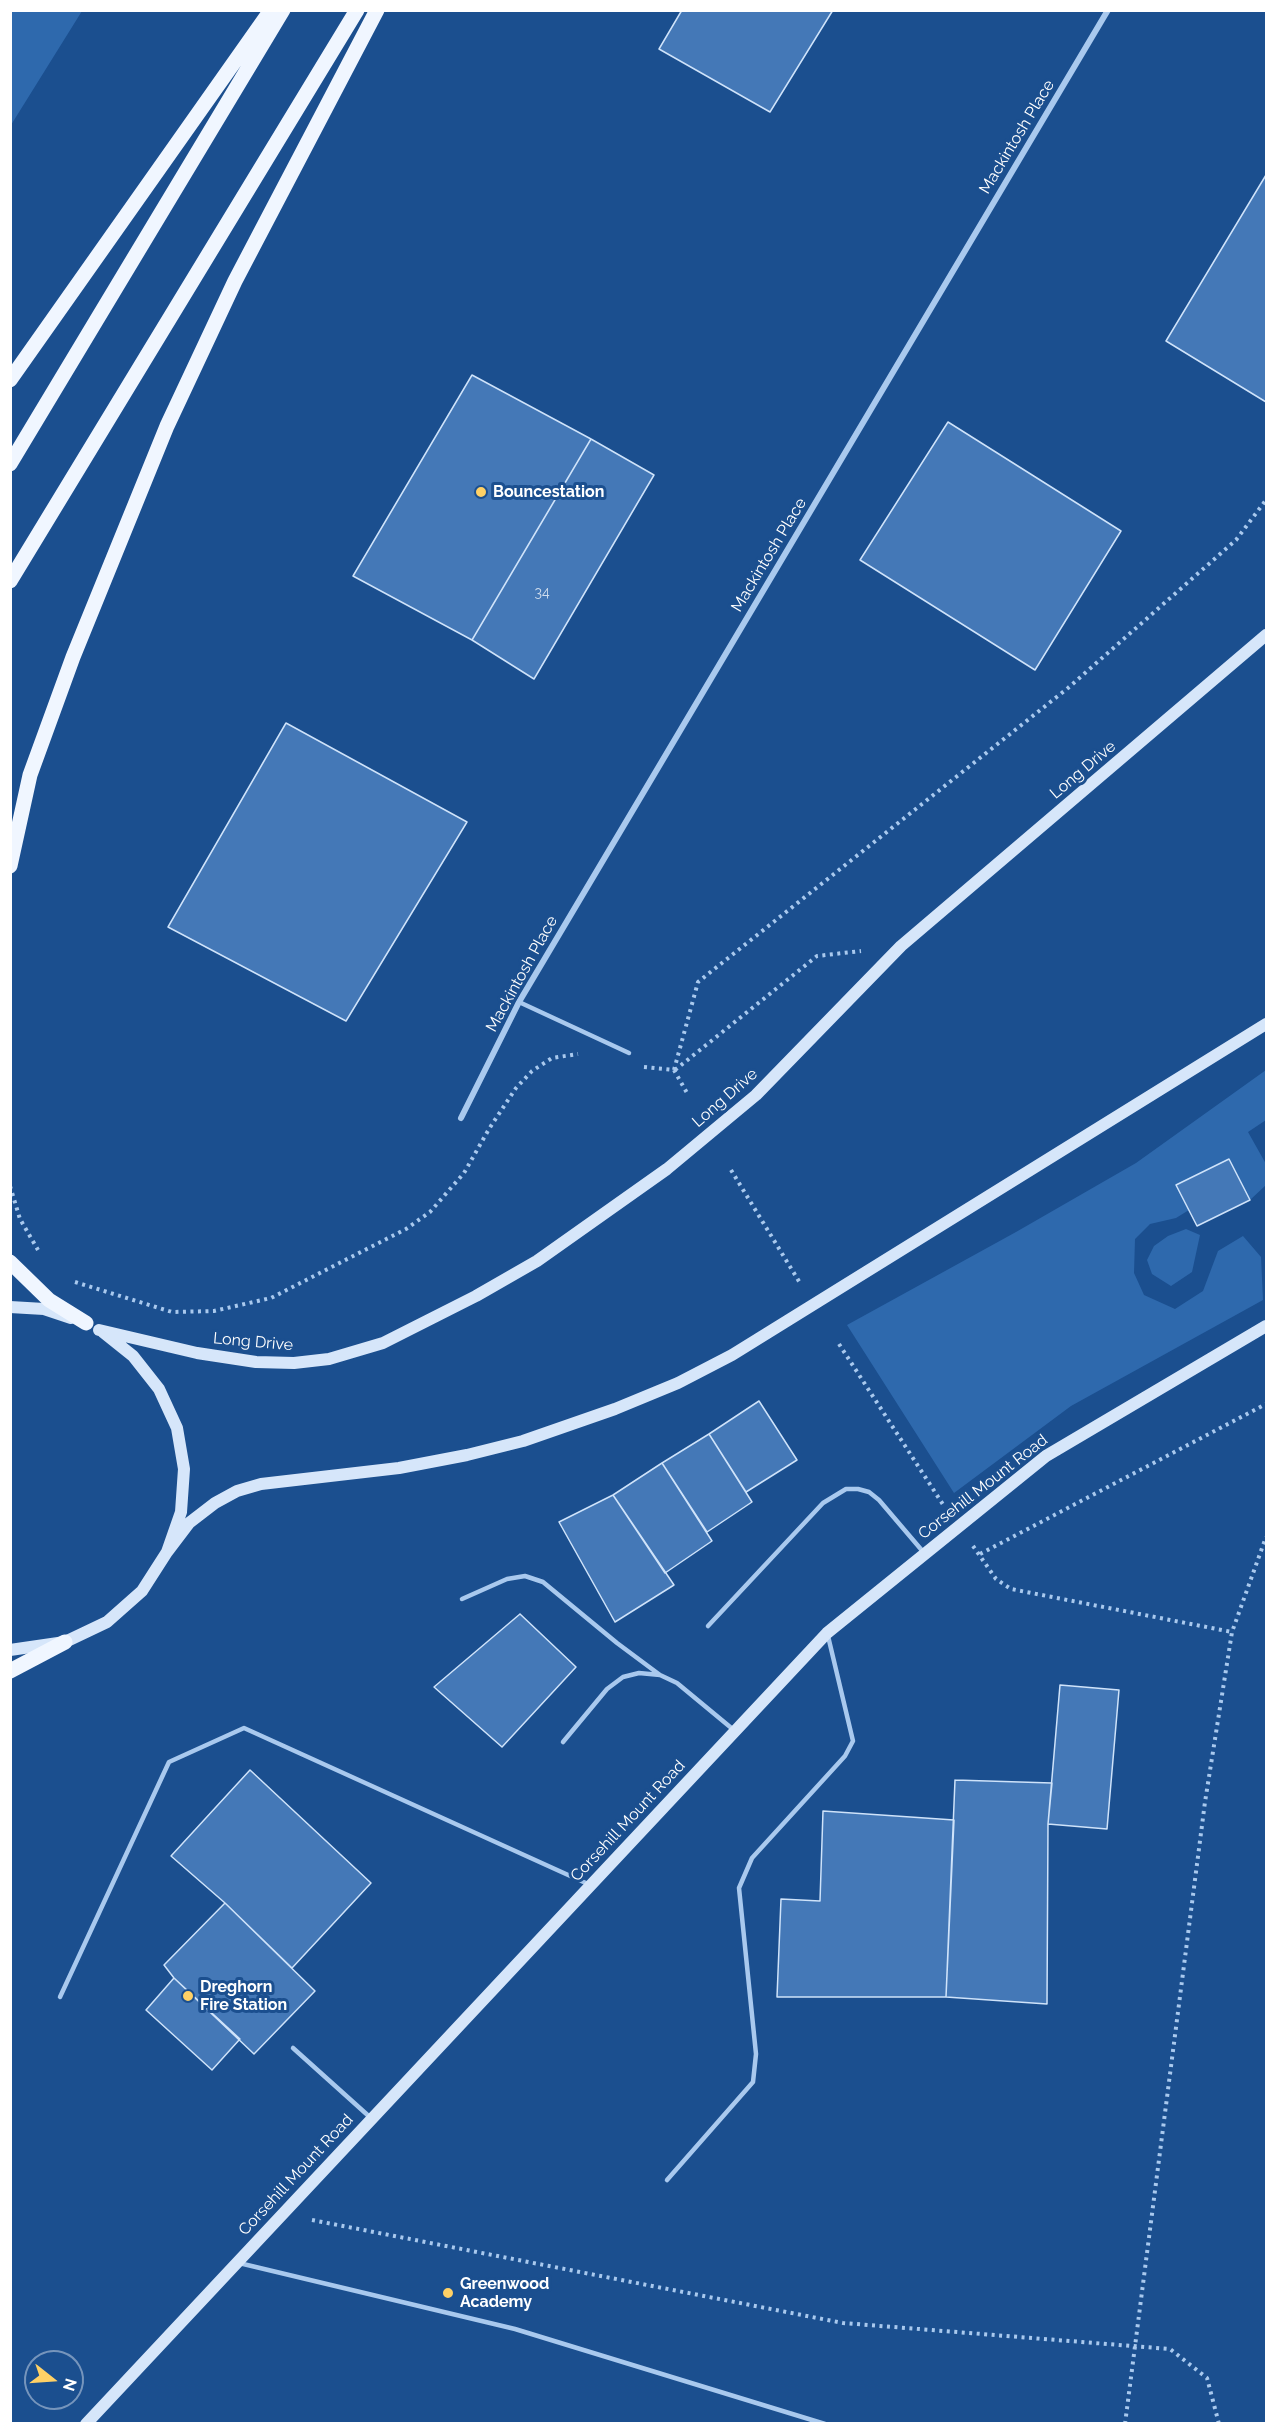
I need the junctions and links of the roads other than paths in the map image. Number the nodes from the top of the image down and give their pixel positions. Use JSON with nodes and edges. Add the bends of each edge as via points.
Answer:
{"nodes":[{"id":1,"x":271,"y":10,"type":"edge"},
{"id":2,"x":283,"y":10,"type":"edge"},
{"id":3,"x":357,"y":10,"type":"edge"},
{"id":4,"x":377,"y":10,"type":"edge"},
{"id":5,"x":1108,"y":10,"type":"edge"},
{"id":6,"x":10,"y":380,"type":"edge"},
{"id":7,"x":10,"y":464,"type":"edge"},
{"id":8,"x":10,"y":581,"type":"edge"},
{"id":9,"x":1266,"y":635,"type":"edge"},
{"id":10,"x":10,"y":866,"type":"edge"},
{"id":11,"x":519,"y":1002,"type":"junction"},
{"id":12,"x":1266,"y":1024,"type":"edge"},
{"id":13,"x":629,"y":1053,"type":"dead end"},
{"id":14,"x":461,"y":1118,"type":"dead end"},
{"id":15,"x":10,"y":1262,"type":"edge"},
{"id":16,"x":10,"y":1307,"type":"edge"},
{"id":17,"x":93,"y":1326,"type":"junction"},
{"id":18,"x":1266,"y":1326,"type":"edge"},
{"id":19,"x":167,"y":1552,"type":"junction"},
{"id":20,"x":925,"y":1554,"type":"junction"},
{"id":21,"x":462,"y":1599,"type":"dead end"},
{"id":22,"x":708,"y":1626,"type":"dead end"},
{"id":23,"x":827,"y":1633,"type":"junction"},
{"id":24,"x":65,"y":1642,"type":"junction"},
{"id":25,"x":10,"y":1650,"type":"edge"},
{"id":26,"x":10,"y":1671,"type":"edge"},
{"id":27,"x":660,"y":1675,"type":"junction"},
{"id":28,"x":735,"y":1731,"type":"junction"},
{"id":29,"x":563,"y":1742,"type":"dead end"},
{"id":30,"x":591,"y":1885,"type":"junction"},
{"id":31,"x":60,"y":1996,"type":"dead end"},
{"id":32,"x":293,"y":2048,"type":"dead end"},
{"id":33,"x":372,"y":2119,"type":"junction"},
{"id":34,"x":667,"y":2180,"type":"dead end"},
{"id":35,"x":236,"y":2263,"type":"junction"},
{"id":36,"x":86,"y":2424,"type":"edge"},
{"id":37,"x":825,"y":2424,"type":"edge"}],
"edges":[{"from":1,"to":6,"type":"main road"},
{"from":2,"to":7,"type":"main road"},
{"from":3,"to":8,"type":"main road"},
{"from":4,"to":10,"type":"main road","via":[[235,281],[167,426],[73,657],[30,775]]},
{"from":5,"to":11,"type":"street","name":"Mackintosh Place"},
{"from":9,"to":17,"type":"main road","name":"Long Drive","via":[[901,946],[756,1095],[666,1169],[537,1261],[383,1343],[329,1359],[294,1364],[256,1362],[197,1353]]},
{"from":11,"to":13,"type":"lane"},
{"from":11,"to":14,"type":"street","name":"Mackintosh Place"},
{"from":12,"to":19,"type":"main road","via":[[732,1355],[678,1383],[523,1441],[399,1468],[296,1479],[237,1491],[189,1523]]},
{"from":15,"to":17,"type":"main road","via":[[49,1300]]},
{"from":16,"to":17,"type":"main road","via":[[44,1309]]},
{"from":17,"to":19,"type":"main road","via":[[133,1356],[159,1389],[177,1428],[184,1469],[181,1512]]},
{"from":18,"to":20,"type":"main road","name":"Corsehill Mount Road","via":[[1046,1456]]},
{"from":19,"to":24,"type":"main road","via":[[142,1591],[107,1622]]},
{"from":20,"to":22,"type":"lane","via":[[879,1500],[869,1492],[846,1489],[823,1503]]},
{"from":20,"to":23,"type":"main road","name":"Corsehill Mount Road"},
{"from":21,"to":27,"type":"lane","via":[[507,1579],[525,1576],[543,1582]]},
{"from":23,"to":28,"type":"main road","name":"Corsehill Mount Road"},
{"from":23,"to":34,"type":"lane","via":[[853,1741],[845,1756],[752,1858],[739,1888],[756,2054],[753,2082]]},
{"from":24,"to":25,"type":"main road"},
{"from":24,"to":26,"type":"main road"},
{"from":27,"to":28,"type":"lane","via":[[676,1683]]},
{"from":27,"to":29,"type":"lane","via":[[639,1673],[623,1677],[607,1689]]},
{"from":28,"to":30,"type":"main road","name":"Corsehill Mount Road"},
{"from":30,"to":31,"type":"lane","via":[[243,1728],[169,1762]]},
{"from":30,"to":33,"type":"main road","name":"Corsehill Mount Road"},
{"from":32,"to":33,"type":"lane"},
{"from":33,"to":35,"type":"main road","name":"Corsehill Mount Road"},
{"from":35,"to":36,"type":"main road","name":"Corsehill Mount Road"},
{"from":35,"to":37,"type":"lane","via":[[515,2329]]}]}
